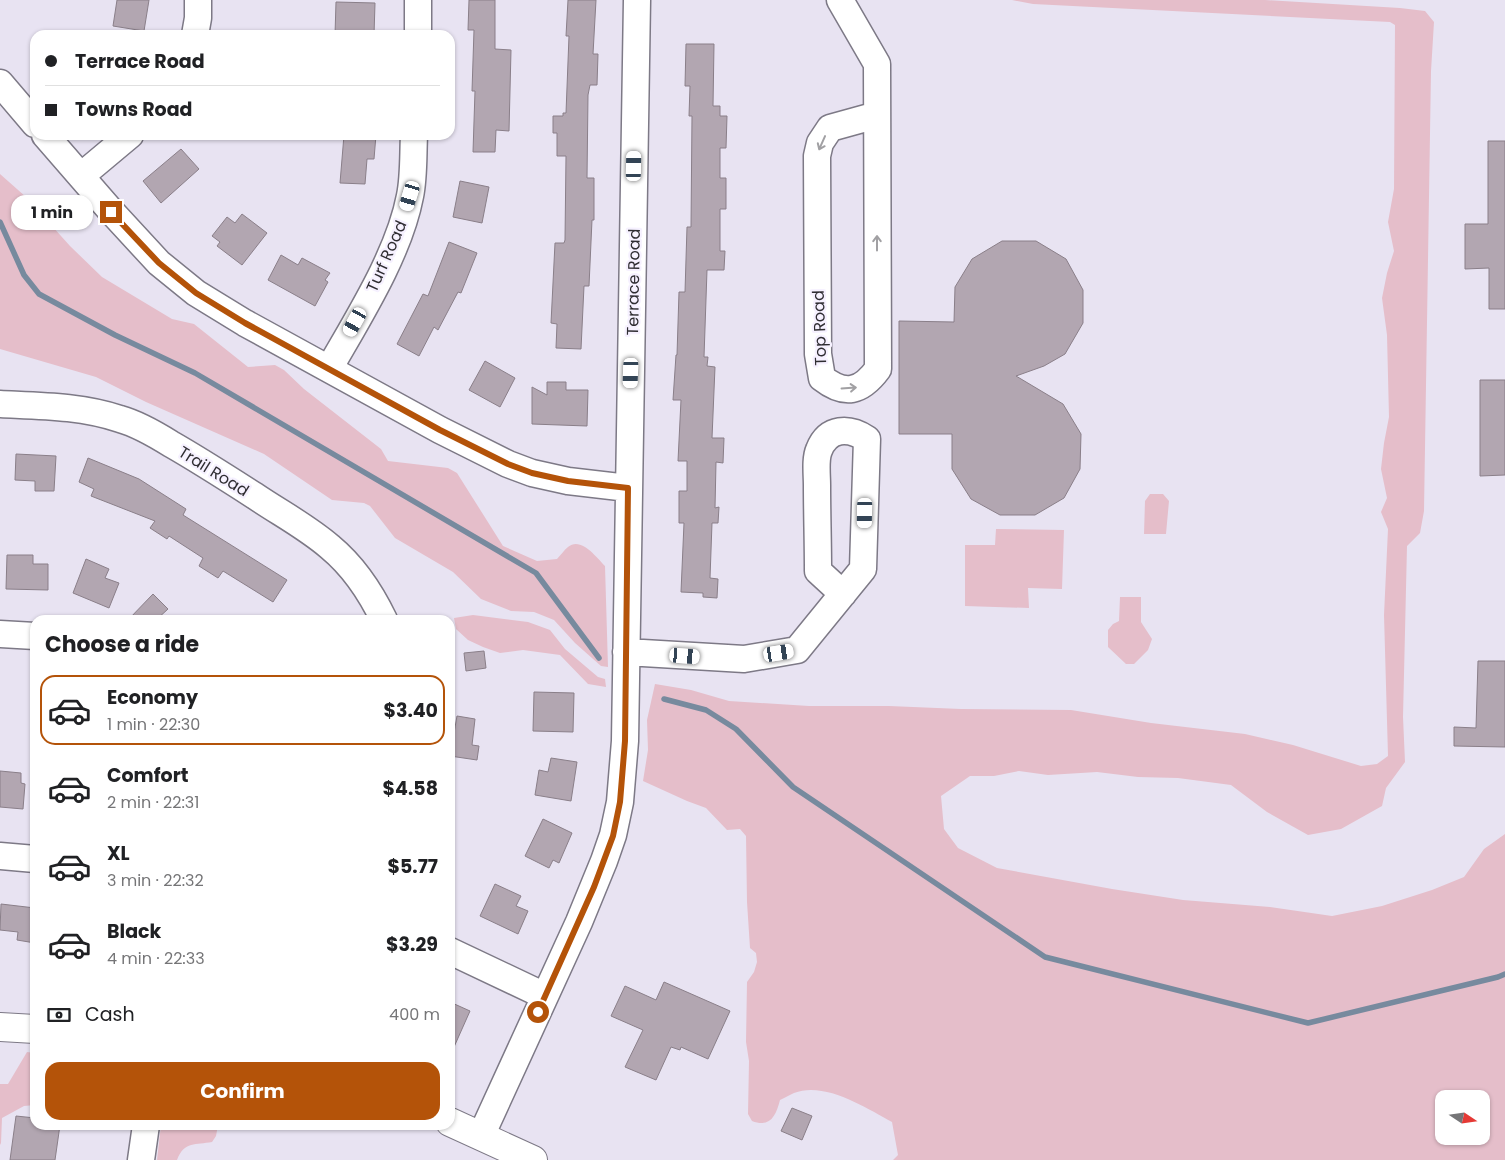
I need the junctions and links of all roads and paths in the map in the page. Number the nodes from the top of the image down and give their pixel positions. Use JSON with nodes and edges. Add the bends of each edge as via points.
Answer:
{"nodes":[{"id":1,"x":198,"y":0,"type":"edge"},
{"id":2,"x":418,"y":0,"type":"edge"},
{"id":3,"x":637,"y":0,"type":"edge"},
{"id":4,"x":840,"y":0,"type":"edge"},
{"id":5,"x":196,"y":30,"type":"edge"},
{"id":6,"x":418,"y":30,"type":"edge"},
{"id":7,"x":0,"y":83,"type":"edge"},
{"id":8,"x":877,"y":115,"type":"junction"},
{"id":9,"x":30,"y":118,"type":"edge"},
{"id":10,"x":49,"y":140,"type":"edge"},
{"id":11,"x":124,"y":140,"type":"edge"},
{"id":12,"x":414,"y":140,"type":"edge"},
{"id":13,"x":81,"y":176,"type":"junction"},
{"id":14,"x":329,"y":369,"type":"junction"},
{"id":15,"x":0,"y":404,"type":"edge"},
{"id":16,"x":628,"y":488,"type":"junction"},
{"id":17,"x":843,"y":594,"type":"junction"},
{"id":18,"x":381,"y":615,"type":"edge"},
{"id":19,"x":0,"y":634,"type":"edge"},
{"id":20,"x":30,"y":636,"type":"edge"},
{"id":21,"x":626,"y":652,"type":"junction"},
{"id":22,"x":0,"y":856,"type":"edge"},
{"id":23,"x":30,"y":859,"type":"edge"},
{"id":24,"x":455,"y":953,"type":"edge"},
{"id":25,"x":545,"y":996,"type":"junction"},
{"id":26,"x":0,"y":1027,"type":"edge"},
{"id":27,"x":30,"y":1029,"type":"edge"},
{"id":28,"x":455,"y":1124,"type":"edge"},
{"id":29,"x":145,"y":1130,"type":"edge"},
{"id":30,"x":481,"y":1136,"type":"junction"},
{"id":31,"x":141,"y":1160,"type":"edge"},
{"id":32,"x":533,"y":1160,"type":"edge"}],
"edges":[{"from":1,"to":5,"type":"street"},
{"from":2,"to":6,"type":"street"},
{"from":3,"to":16,"type":"street","name":"Terrace Road"},
{"from":4,"to":8,"type":"street","name":"Top Road","via":[[877,64]]},
{"from":7,"to":9,"type":"street"},
{"from":8,"to":8,"type":"street","name":"Top Road","one_way":true,"via":[[830,128],[820,142],[817,156],[818,354],[822,378],[834,388],[857,388],[878,369]]},
{"from":10,"to":13,"type":"street"},
{"from":11,"to":13,"type":"street"},
{"from":12,"to":14,"type":"street","name":"Turf Road","via":[[410,196],[401,228],[381,275]]},
{"from":13,"to":14,"type":"street","via":[[159,263],[196,293]]},
{"from":14,"to":16,"type":"street","via":[[508,464],[568,481]]},
{"from":15,"to":18,"type":"street","name":"Trail Road","via":[[62,406],[93,411],[147,430],[297,522],[331,548],[372,597]]},
{"from":16,"to":21,"type":"street","name":"Terrace Road"},
{"from":17,"to":17,"type":"street","via":[[864,569],[866,439],[844,430],[824,440],[818,452],[817,478],[818,571]]},
{"from":17,"to":21,"type":"street","via":[[797,650],[744,659]]},
{"from":19,"to":20,"type":"street"},
{"from":21,"to":25,"type":"street","name":"Terrace Road","via":[[625,741],[620,802],[613,836],[591,896]]},
{"from":22,"to":23,"type":"street"},
{"from":24,"to":25,"type":"street"},
{"from":25,"to":30,"type":"street","name":"Terrace Road"},
{"from":26,"to":27,"type":"main road"},
{"from":28,"to":30,"type":"main road"},
{"from":29,"to":31,"type":"street"},
{"from":30,"to":32,"type":"main road"}]}
